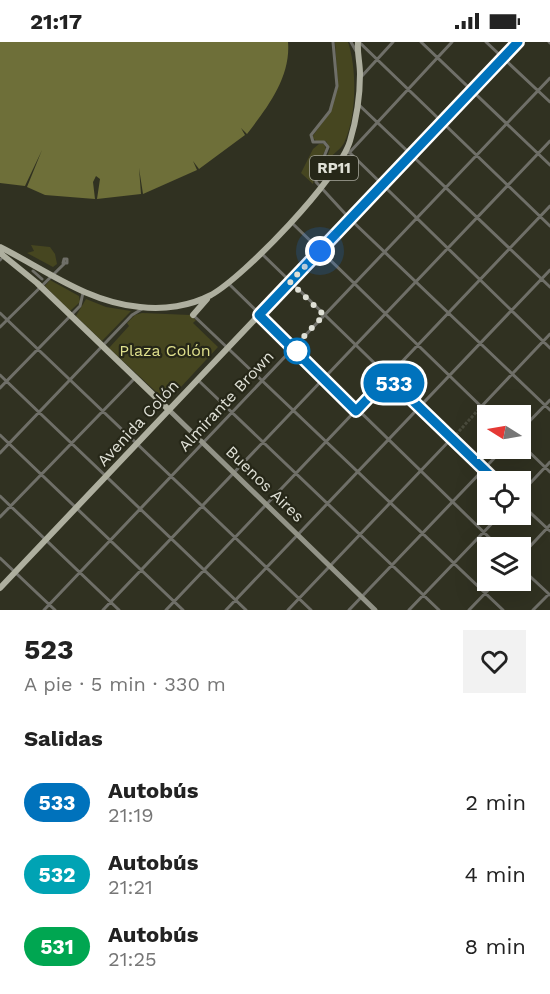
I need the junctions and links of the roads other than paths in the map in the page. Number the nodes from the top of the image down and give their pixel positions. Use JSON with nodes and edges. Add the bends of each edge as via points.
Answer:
{"nodes":[{"id":1,"x":333,"y":42,"type":"edge"},
{"id":2,"x":351,"y":42,"type":"edge"},
{"id":3,"x":358,"y":42,"type":"edge"},
{"id":4,"x":393,"y":42,"type":"edge"},
{"id":5,"x":421,"y":42,"type":"edge"},
{"id":6,"x":452,"y":42,"type":"edge"},
{"id":7,"x":486,"y":42,"type":"edge"},
{"id":8,"x":518,"y":42,"type":"edge"},
{"id":9,"x":358,"y":56,"type":"junction"},
{"id":10,"x":437,"y":57,"type":"junction"},
{"id":11,"x":503,"y":58,"type":"junction"},
{"id":12,"x":377,"y":60,"type":"junction"},
{"id":13,"x":360,"y":78,"type":"junction"},
{"id":14,"x":550,"y":78,"type":"edge"},
{"id":15,"x":407,"y":89,"type":"junction"},
{"id":16,"x":472,"y":90,"type":"junction"},
{"id":17,"x":538,"y":91,"type":"junction"},
{"id":18,"x":550,"y":102,"type":"edge"},
{"id":19,"x":357,"y":103,"type":"junction"},
{"id":20,"x":377,"y":122,"type":"junction"},
{"id":21,"x":442,"y":122,"type":"junction"},
{"id":22,"x":507,"y":124,"type":"junction"},
{"id":23,"x":550,"y":141,"type":"edge"},
{"id":24,"x":348,"y":151,"type":"junction"},
{"id":25,"x":538,"y":154,"type":"junction"},
{"id":26,"x":411,"y":155,"type":"junction"},
{"id":27,"x":476,"y":156,"type":"junction"},
{"id":28,"x":550,"y":165,"type":"edge"},
{"id":29,"x":382,"y":185,"type":"junction"},
{"id":30,"x":507,"y":185,"type":"junction"},
{"id":31,"x":320,"y":188,"type":"junction"},
{"id":32,"x":445,"y":188,"type":"junction"},
{"id":33,"x":550,"y":206,"type":"edge"},
{"id":34,"x":540,"y":217,"type":"junction"},
{"id":35,"x":416,"y":218,"type":"junction"},
{"id":36,"x":477,"y":218,"type":"junction"},
{"id":37,"x":350,"y":219,"type":"junction"},
{"id":38,"x":290,"y":222,"type":"junction"},
{"id":39,"x":550,"y":226,"type":"edge"},
{"id":40,"x":0,"y":247,"type":"edge"},
{"id":41,"x":448,"y":248,"type":"junction"},
{"id":42,"x":510,"y":249,"type":"junction"},
{"id":43,"x":320,"y":251,"type":"junction"},
{"id":44,"x":384,"y":251,"type":"junction"},
{"id":45,"x":260,"y":253,"type":"junction"},
{"id":46,"x":1,"y":257,"type":"edge"},
{"id":47,"x":64,"y":264,"type":"dead end"},
{"id":48,"x":550,"y":270,"type":"edge"},
{"id":49,"x":53,"y":272,"type":"junction"},
{"id":50,"x":541,"y":279,"type":"junction"},
{"id":51,"x":480,"y":280,"type":"junction"},
{"id":52,"x":41,"y":281,"type":"junction"},
{"id":53,"x":290,"y":282,"type":"junction"},
{"id":54,"x":416,"y":282,"type":"junction"},
{"id":55,"x":229,"y":284,"type":"junction"},
{"id":56,"x":354,"y":284,"type":"junction"},
{"id":57,"x":550,"y":287,"type":"edge"},
{"id":58,"x":83,"y":293,"type":"junction"},
{"id":59,"x":209,"y":296,"type":"junction"},
{"id":60,"x":144,"y":308,"type":"junction"},
{"id":61,"x":512,"y":310,"type":"junction"},
{"id":62,"x":0,"y":312,"type":"edge"},
{"id":63,"x":448,"y":313,"type":"junction"},
{"id":64,"x":385,"y":314,"type":"junction"},
{"id":65,"x":194,"y":315,"type":"joint"},
{"id":66,"x":259,"y":315,"type":"junction"},
{"id":67,"x":324,"y":315,"type":"junction"},
{"id":68,"x":71,"y":316,"type":"junction"},
{"id":69,"x":7,"y":319,"type":"junction"},
{"id":70,"x":0,"y":327,"type":"edge"},
{"id":71,"x":550,"y":334,"type":"edge"},
{"id":72,"x":544,"y":341,"type":"junction"},
{"id":73,"x":480,"y":344,"type":"junction"},
{"id":74,"x":103,"y":346,"type":"junction"},
{"id":75,"x":355,"y":346,"type":"junction"},
{"id":76,"x":418,"y":346,"type":"junction"},
{"id":77,"x":228,"y":347,"type":"junction"},
{"id":78,"x":293,"y":348,"type":"junction"},
{"id":79,"x":550,"y":348,"type":"edge"},
{"id":80,"x":38,"y":349,"type":"junction"},
{"id":81,"x":512,"y":374,"type":"junction"},
{"id":82,"x":0,"y":375,"type":"edge"},
{"id":83,"x":450,"y":376,"type":"junction"},
{"id":84,"x":135,"y":377,"type":"junction"},
{"id":85,"x":388,"y":377,"type":"junction"},
{"id":86,"x":324,"y":378,"type":"junction"},
{"id":87,"x":70,"y":380,"type":"junction"},
{"id":88,"x":197,"y":380,"type":"junction"},
{"id":89,"x":262,"y":380,"type":"junction"},
{"id":90,"x":6,"y":381,"type":"junction"},
{"id":91,"x":0,"y":388,"type":"edge"},
{"id":92,"x":550,"y":400,"type":"edge"},
{"id":93,"x":478,"y":405,"type":"edge"},
{"id":94,"x":484,"y":405,"type":"tunnel mouth"},
{"id":95,"x":545,"y":405,"type":"junction"},
{"id":96,"x":420,"y":408,"type":"junction"},
{"id":97,"x":169,"y":410,"type":"junction"},
{"id":98,"x":294,"y":410,"type":"junction"},
{"id":99,"x":550,"y":410,"type":"edge"},
{"id":100,"x":103,"y":411,"type":"junction"},
{"id":101,"x":356,"y":411,"type":"junction"},
{"id":102,"x":39,"y":412,"type":"junction"},
{"id":103,"x":231,"y":413,"type":"junction"},
{"id":104,"x":531,"y":420,"type":"edge"},
{"id":105,"x":0,"y":435,"type":"edge"},
{"id":106,"x":452,"y":438,"type":"junction"},
{"id":107,"x":327,"y":441,"type":"junction"},
{"id":108,"x":388,"y":441,"type":"junction"},
{"id":109,"x":263,"y":442,"type":"junction"},
{"id":110,"x":71,"y":443,"type":"junction"},
{"id":111,"x":203,"y":443,"type":"junction"},
{"id":112,"x":9,"y":444,"type":"junction"},
{"id":113,"x":137,"y":444,"type":"junction"},
{"id":114,"x":0,"y":453,"type":"edge"},
{"id":115,"x":531,"y":454,"type":"edge"},
{"id":116,"x":494,"y":459,"type":"edge"},
{"id":117,"x":550,"y":462,"type":"edge"},
{"id":118,"x":545,"y":467,"type":"junction"},
{"id":119,"x":484,"y":470,"type":"junction"},
{"id":120,"x":550,"y":471,"type":"edge"},
{"id":121,"x":359,"y":472,"type":"junction"},
{"id":122,"x":421,"y":472,"type":"junction"},
{"id":123,"x":234,"y":473,"type":"junction"},
{"id":124,"x":41,"y":474,"type":"junction"},
{"id":125,"x":295,"y":474,"type":"junction"},
{"id":126,"x":106,"y":476,"type":"junction"},
{"id":127,"x":171,"y":477,"type":"junction"},
{"id":128,"x":531,"y":482,"type":"edge"},
{"id":129,"x":0,"y":496,"type":"edge"},
{"id":130,"x":391,"y":502,"type":"junction"},
{"id":131,"x":453,"y":503,"type":"junction"},
{"id":132,"x":267,"y":504,"type":"junction"},
{"id":133,"x":327,"y":505,"type":"junction"},
{"id":134,"x":11,"y":506,"type":"junction"},
{"id":135,"x":202,"y":506,"type":"junction"},
{"id":136,"x":76,"y":508,"type":"junction"},
{"id":137,"x":140,"y":509,"type":"junction"},
{"id":138,"x":531,"y":512,"type":"edge"},
{"id":139,"x":0,"y":517,"type":"edge"},
{"id":140,"x":491,"y":525,"type":"edge"},
{"id":141,"x":549,"y":528,"type":"edge"},
{"id":142,"x":484,"y":532,"type":"junction"},
{"id":143,"x":423,"y":533,"type":"junction"},
{"id":144,"x":298,"y":535,"type":"junction"},
{"id":145,"x":360,"y":535,"type":"junction"},
{"id":146,"x":489,"y":537,"type":"edge"},
{"id":147,"x":171,"y":538,"type":"junction"},
{"id":148,"x":235,"y":538,"type":"junction"},
{"id":149,"x":46,"y":540,"type":"junction"},
{"id":150,"x":110,"y":541,"type":"junction"},
{"id":151,"x":531,"y":546,"type":"edge"},
{"id":152,"x":0,"y":558,"type":"edge"},
{"id":153,"x":454,"y":563,"type":"junction"},
{"id":154,"x":330,"y":566,"type":"junction"},
{"id":155,"x":392,"y":566,"type":"junction"},
{"id":156,"x":266,"y":568,"type":"junction"},
{"id":157,"x":141,"y":570,"type":"junction"},
{"id":158,"x":204,"y":570,"type":"junction"},
{"id":159,"x":15,"y":572,"type":"junction"},
{"id":160,"x":80,"y":572,"type":"junction"},
{"id":161,"x":531,"y":577,"type":"edge"},
{"id":162,"x":0,"y":588,"type":"edge"},
{"id":163,"x":485,"y":593,"type":"junction"},
{"id":164,"x":550,"y":594,"type":"edge"},
{"id":165,"x":423,"y":595,"type":"junction"},
{"id":166,"x":362,"y":597,"type":"junction"},
{"id":167,"x":299,"y":599,"type":"junction"},
{"id":168,"x":236,"y":600,"type":"junction"},
{"id":169,"x":174,"y":601,"type":"junction"},
{"id":170,"x":111,"y":602,"type":"junction"},
{"id":171,"x":49,"y":605,"type":"junction"},
{"id":172,"x":44,"y":610,"type":"edge"},
{"id":173,"x":55,"y":610,"type":"edge"},
{"id":174,"x":103,"y":610,"type":"edge"},
{"id":175,"x":119,"y":610,"type":"edge"},
{"id":176,"x":166,"y":610,"type":"edge"},
{"id":177,"x":183,"y":610,"type":"edge"},
{"id":178,"x":226,"y":610,"type":"edge"},
{"id":179,"x":246,"y":610,"type":"edge"},
{"id":180,"x":288,"y":610,"type":"edge"},
{"id":181,"x":311,"y":610,"type":"edge"},
{"id":182,"x":350,"y":610,"type":"edge"},
{"id":183,"x":375,"y":610,"type":"edge"},
{"id":184,"x":409,"y":610,"type":"edge"},
{"id":185,"x":439,"y":610,"type":"edge"},
{"id":186,"x":470,"y":610,"type":"edge"},
{"id":187,"x":503,"y":610,"type":"edge"},
{"id":188,"x":533,"y":610,"type":"edge"}],
"edges":[{"from":1,"to":31,"type":"street","via":[[336,88],[331,109],[311,137],[328,147],[316,176]]},
{"from":2,"to":9,"type":"street"},
{"from":3,"to":9,"type":"main road","number":"RP11"},
{"from":3,"to":12,"type":"street"},
{"from":4,"to":12,"type":"street"},
{"from":5,"to":10,"type":"street"},
{"from":6,"to":10,"type":"street"},
{"from":7,"to":11,"type":"street"},
{"from":8,"to":11,"type":"main road","name":"Avenida Colón","number":"RP11"},
{"from":9,"to":13,"type":"main road","number":"RP11"},
{"from":10,"to":15,"type":"street"},
{"from":10,"to":16,"type":"street"},
{"from":11,"to":16,"type":"main road","name":"Avenida Colón","number":"RP11"},
{"from":11,"to":17,"type":"street"},
{"from":12,"to":13,"type":"street"},
{"from":12,"to":15,"type":"street"},
{"from":13,"to":19,"type":"main road","number":"RP11"},
{"from":14,"to":17,"type":"street","name":"Almirante Brown"},
{"from":15,"to":20,"type":"street"},
{"from":15,"to":21,"type":"street"},
{"from":16,"to":21,"type":"main road","name":"Avenida Colón","number":"RP11"},
{"from":16,"to":22,"type":"street"},
{"from":17,"to":18,"type":"street"},
{"from":17,"to":22,"type":"street","name":"Almirante Brown"},
{"from":19,"to":20,"type":"street"},
{"from":19,"to":24,"type":"main road","number":"RP11"},
{"from":20,"to":24,"type":"street"},
{"from":20,"to":26,"type":"street"},
{"from":21,"to":26,"type":"main road","name":"Avenida Colón","number":"RP11"},
{"from":21,"to":27,"type":"street"},
{"from":22,"to":25,"type":"street"},
{"from":22,"to":27,"type":"street","name":"Almirante Brown"},
{"from":23,"to":25,"type":"street"},
{"from":24,"to":29,"type":"street"},
{"from":24,"to":31,"type":"main road","number":"RP11"},
{"from":25,"to":28,"type":"street"},
{"from":25,"to":30,"type":"street"},
{"from":26,"to":29,"type":"main road","name":"Avenida Colón","number":"RP11"},
{"from":26,"to":32,"type":"street"},
{"from":27,"to":30,"type":"street"},
{"from":27,"to":32,"type":"street","name":"Almirante Brown"},
{"from":29,"to":35,"type":"street"},
{"from":29,"to":37,"type":"main road","name":"Avenida Colón","number":"RP11"},
{"from":30,"to":34,"type":"street"},
{"from":30,"to":36,"type":"street"},
{"from":31,"to":37,"type":"street"},
{"from":31,"to":38,"type":"main road","number":"RP11"},
{"from":32,"to":35,"type":"street","name":"Almirante Brown"},
{"from":32,"to":36,"type":"street"},
{"from":33,"to":34,"type":"street"},
{"from":34,"to":39,"type":"street"},
{"from":34,"to":42,"type":"street"},
{"from":35,"to":41,"type":"street"},
{"from":35,"to":44,"type":"street","name":"Almirante Brown"},
{"from":36,"to":41,"type":"street"},
{"from":36,"to":42,"type":"street"},
{"from":37,"to":43,"type":"main road","name":"Avenida Colón","number":"RP11"},
{"from":37,"to":44,"type":"street"},
{"from":38,"to":43,"type":"street"},
{"from":38,"to":45,"type":"main road","number":"RP11"},
{"from":40,"to":49,"type":"main road","number":"RP11"},
{"from":41,"to":51,"type":"street"},
{"from":41,"to":54,"type":"street"},
{"from":42,"to":50,"type":"street"},
{"from":42,"to":51,"type":"street"},
{"from":43,"to":53,"type":"main road","name":"Avenida Colón","number":"RP11"},
{"from":43,"to":56,"type":"street"},
{"from":44,"to":54,"type":"street"},
{"from":44,"to":56,"type":"street","name":"Almirante Brown"},
{"from":45,"to":53,"type":"street"},
{"from":45,"to":55,"type":"main road","number":"RP11"},
{"from":46,"to":52,"type":"main road","name":"Buenos Aires"},
{"from":47,"to":49,"type":"street"},
{"from":48,"to":50,"type":"street"},
{"from":49,"to":52,"type":"street"},
{"from":49,"to":52,"type":"street"},
{"from":49,"to":58,"type":"main road","number":"RP11"},
{"from":50,"to":57,"type":"street"},
{"from":50,"to":61,"type":"street"},
{"from":51,"to":61,"type":"street"},
{"from":51,"to":63,"type":"street"},
{"from":52,"to":68,"type":"main road","name":"Buenos Aires"},
{"from":52,"to":69,"type":"street"},
{"from":53,"to":66,"type":"main road","name":"Avenida Colón","number":"RP11"},
{"from":53,"to":67,"type":"street"},
{"from":54,"to":63,"type":"street"},
{"from":54,"to":64,"type":"street"},
{"from":55,"to":59,"type":"main road","number":"RP11"},
{"from":55,"to":66,"type":"street"},
{"from":56,"to":64,"type":"street"},
{"from":56,"to":67,"type":"street","name":"Almirante Brown"},
{"from":58,"to":60,"type":"main road","number":"RP11"},
{"from":58,"to":68,"type":"street","via":[[81,304]]},
{"from":59,"to":60,"type":"main road","number":"RP11","via":[[184,305]]},
{"from":59,"to":65,"type":"main road","number":"RP11"},
{"from":60,"to":74,"type":"street","via":[[132,315]]},
{"from":61,"to":72,"type":"street"},
{"from":61,"to":73,"type":"street"},
{"from":62,"to":69,"type":"street"},
{"from":63,"to":73,"type":"street"},
{"from":63,"to":76,"type":"street"},
{"from":64,"to":75,"type":"street"},
{"from":64,"to":76,"type":"street"},
{"from":65,"to":77,"type":"street"},
{"from":66,"to":77,"type":"main road","name":"Avenida Colón","number":"RP11"},
{"from":66,"to":78,"type":"street"},
{"from":67,"to":75,"type":"street"},
{"from":67,"to":78,"type":"street","name":"Almirante Brown"},
{"from":68,"to":74,"type":"main road","name":"Buenos Aires"},
{"from":68,"to":80,"type":"street"},
{"from":69,"to":70,"type":"street"},
{"from":69,"to":80,"type":"street"},
{"from":71,"to":72,"type":"street"},
{"from":72,"to":79,"type":"street"},
{"from":72,"to":81,"type":"street"},
{"from":73,"to":81,"type":"street"},
{"from":73,"to":83,"type":"street"},
{"from":74,"to":84,"type":"main road","name":"Buenos Aires"},
{"from":74,"to":87,"type":"street"},
{"from":75,"to":85,"type":"street"},
{"from":75,"to":86,"type":"street"},
{"from":76,"to":83,"type":"street"},
{"from":76,"to":85,"type":"street"},
{"from":77,"to":88,"type":"main road","name":"Avenida Colón","number":"RP11"},
{"from":77,"to":89,"type":"street"},
{"from":78,"to":86,"type":"street"},
{"from":78,"to":89,"type":"street","name":"Almirante Brown"},
{"from":80,"to":87,"type":"street"},
{"from":80,"to":90,"type":"street"},
{"from":81,"to":94,"type":"street"},
{"from":81,"to":95,"type":"street"},
{"from":82,"to":90,"type":"street"},
{"from":83,"to":93,"type":"street"},
{"from":83,"to":96,"type":"street"},
{"from":84,"to":97,"type":"main road","name":"Buenos Aires"},
{"from":84,"to":100,"type":"street"},
{"from":85,"to":96,"type":"street"},
{"from":85,"to":101,"type":"street"},
{"from":86,"to":98,"type":"street"},
{"from":86,"to":101,"type":"street"},
{"from":87,"to":100,"type":"street"},
{"from":87,"to":102,"type":"street"},
{"from":88,"to":97,"type":"main road","name":"Avenida Colón","number":"RP11"},
{"from":88,"to":103,"type":"street"},
{"from":89,"to":98,"type":"street"},
{"from":89,"to":103,"type":"street","name":"Almirante Brown"},
{"from":90,"to":91,"type":"street"},
{"from":90,"to":102,"type":"street"},
{"from":92,"to":95,"type":"street"},
{"from":95,"to":99,"type":"street"},
{"from":95,"to":104,"type":"street"},
{"from":96,"to":106,"type":"street"},
{"from":96,"to":108,"type":"street"},
{"from":97,"to":111,"type":"street","name":"Buenos Aires"},
{"from":97,"to":113,"type":"main road","name":"Avenida Colón"},
{"from":98,"to":107,"type":"street"},
{"from":98,"to":109,"type":"street"},
{"from":100,"to":110,"type":"street"},
{"from":100,"to":113,"type":"street"},
{"from":101,"to":107,"type":"street"},
{"from":101,"to":108,"type":"street"},
{"from":102,"to":110,"type":"street"},
{"from":102,"to":112,"type":"street"},
{"from":103,"to":109,"type":"street"},
{"from":103,"to":111,"type":"street","name":"Almirante Brown"},
{"from":105,"to":112,"type":"street"},
{"from":106,"to":119,"type":"street"},
{"from":106,"to":122,"type":"street"},
{"from":107,"to":121,"type":"street"},
{"from":107,"to":125,"type":"street"},
{"from":108,"to":121,"type":"street"},
{"from":108,"to":122,"type":"street"},
{"from":109,"to":123,"type":"street"},
{"from":109,"to":125,"type":"street"},
{"from":110,"to":124,"type":"street"},
{"from":110,"to":126,"type":"street"},
{"from":111,"to":123,"type":"street","name":"Buenos Aires"},
{"from":111,"to":127,"type":"street","name":"Almirante Brown"},
{"from":112,"to":114,"type":"street"},
{"from":112,"to":124,"type":"street"},
{"from":113,"to":126,"type":"main road","name":"Avenida Colón"},
{"from":113,"to":127,"type":"street"},
{"from":115,"to":118,"type":"street"},
{"from":116,"to":119,"type":"street"},
{"from":117,"to":118,"type":"street"},
{"from":118,"to":120,"type":"street"},
{"from":118,"to":128,"type":"street"},
{"from":119,"to":131,"type":"street"},
{"from":121,"to":130,"type":"street"},
{"from":121,"to":133,"type":"street"},
{"from":122,"to":130,"type":"street"},
{"from":122,"to":131,"type":"street"},
{"from":123,"to":132,"type":"street","name":"Buenos Aires"},
{"from":123,"to":135,"type":"street"},
{"from":124,"to":134,"type":"street"},
{"from":124,"to":136,"type":"street"},
{"from":125,"to":132,"type":"street"},
{"from":125,"to":133,"type":"street"},
{"from":126,"to":136,"type":"main road","name":"Avenida Colón"},
{"from":126,"to":137,"type":"street"},
{"from":127,"to":135,"type":"street"},
{"from":127,"to":137,"type":"street","name":"Almirante Brown"},
{"from":129,"to":134,"type":"street"},
{"from":130,"to":143,"type":"street"},
{"from":130,"to":145,"type":"street"},
{"from":131,"to":142,"type":"street"},
{"from":131,"to":143,"type":"street"},
{"from":132,"to":144,"type":"street","name":"Buenos Aires"},
{"from":132,"to":148,"type":"street"},
{"from":133,"to":144,"type":"street"},
{"from":133,"to":145,"type":"street"},
{"from":134,"to":139,"type":"street"},
{"from":134,"to":149,"type":"street"},
{"from":135,"to":147,"type":"street"},
{"from":135,"to":148,"type":"street"},
{"from":136,"to":149,"type":"main road","name":"Avenida Colón"},
{"from":136,"to":150,"type":"street"},
{"from":137,"to":147,"type":"street"},
{"from":137,"to":150,"type":"street","name":"Almirante Brown"},
{"from":138,"to":141,"type":"street"},
{"from":140,"to":142,"type":"street"},
{"from":141,"to":151,"type":"street"},
{"from":142,"to":146,"type":"street"},
{"from":142,"to":153,"type":"street"},
{"from":143,"to":153,"type":"street"},
{"from":143,"to":155,"type":"street"},
{"from":144,"to":154,"type":"street","name":"Buenos Aires"},
{"from":144,"to":156,"type":"street"},
{"from":145,"to":154,"type":"street"},
{"from":145,"to":155,"type":"street"},
{"from":147,"to":157,"type":"street"},
{"from":147,"to":158,"type":"street"},
{"from":148,"to":156,"type":"street"},
{"from":148,"to":158,"type":"street"},
{"from":149,"to":159,"type":"main road","name":"Avenida Colón"},
{"from":149,"to":160,"type":"street"},
{"from":150,"to":157,"type":"street"},
{"from":150,"to":160,"type":"street","name":"Almirante Brown"},
{"from":152,"to":159,"type":"street"},
{"from":153,"to":163,"type":"street"},
{"from":153,"to":165,"type":"street"},
{"from":154,"to":166,"type":"street","name":"Buenos Aires"},
{"from":154,"to":167,"type":"street"},
{"from":155,"to":165,"type":"street"},
{"from":155,"to":166,"type":"street"},
{"from":156,"to":167,"type":"street"},
{"from":156,"to":168,"type":"street"},
{"from":157,"to":169,"type":"street"},
{"from":157,"to":170,"type":"street"},
{"from":158,"to":168,"type":"street"},
{"from":158,"to":169,"type":"street"},
{"from":159,"to":162,"type":"main road","name":"Avenida Colón"},
{"from":159,"to":171,"type":"street"},
{"from":160,"to":170,"type":"street"},
{"from":160,"to":171,"type":"street","name":"Almirante Brown"},
{"from":161,"to":164,"type":"street"},
{"from":163,"to":186,"type":"street"},
{"from":163,"to":187,"type":"street"},
{"from":164,"to":188,"type":"street"},
{"from":165,"to":184,"type":"street"},
{"from":165,"to":185,"type":"street"},
{"from":166,"to":182,"type":"street"},
{"from":166,"to":183,"type":"street","name":"Buenos Aires"},
{"from":167,"to":180,"type":"street"},
{"from":167,"to":181,"type":"street"},
{"from":168,"to":178,"type":"street"},
{"from":168,"to":179,"type":"street"},
{"from":169,"to":176,"type":"street"},
{"from":169,"to":177,"type":"street"},
{"from":170,"to":174,"type":"street"},
{"from":170,"to":175,"type":"street"},
{"from":171,"to":172,"type":"street","name":"Almirante Brown"},
{"from":171,"to":173,"type":"street"}]}
